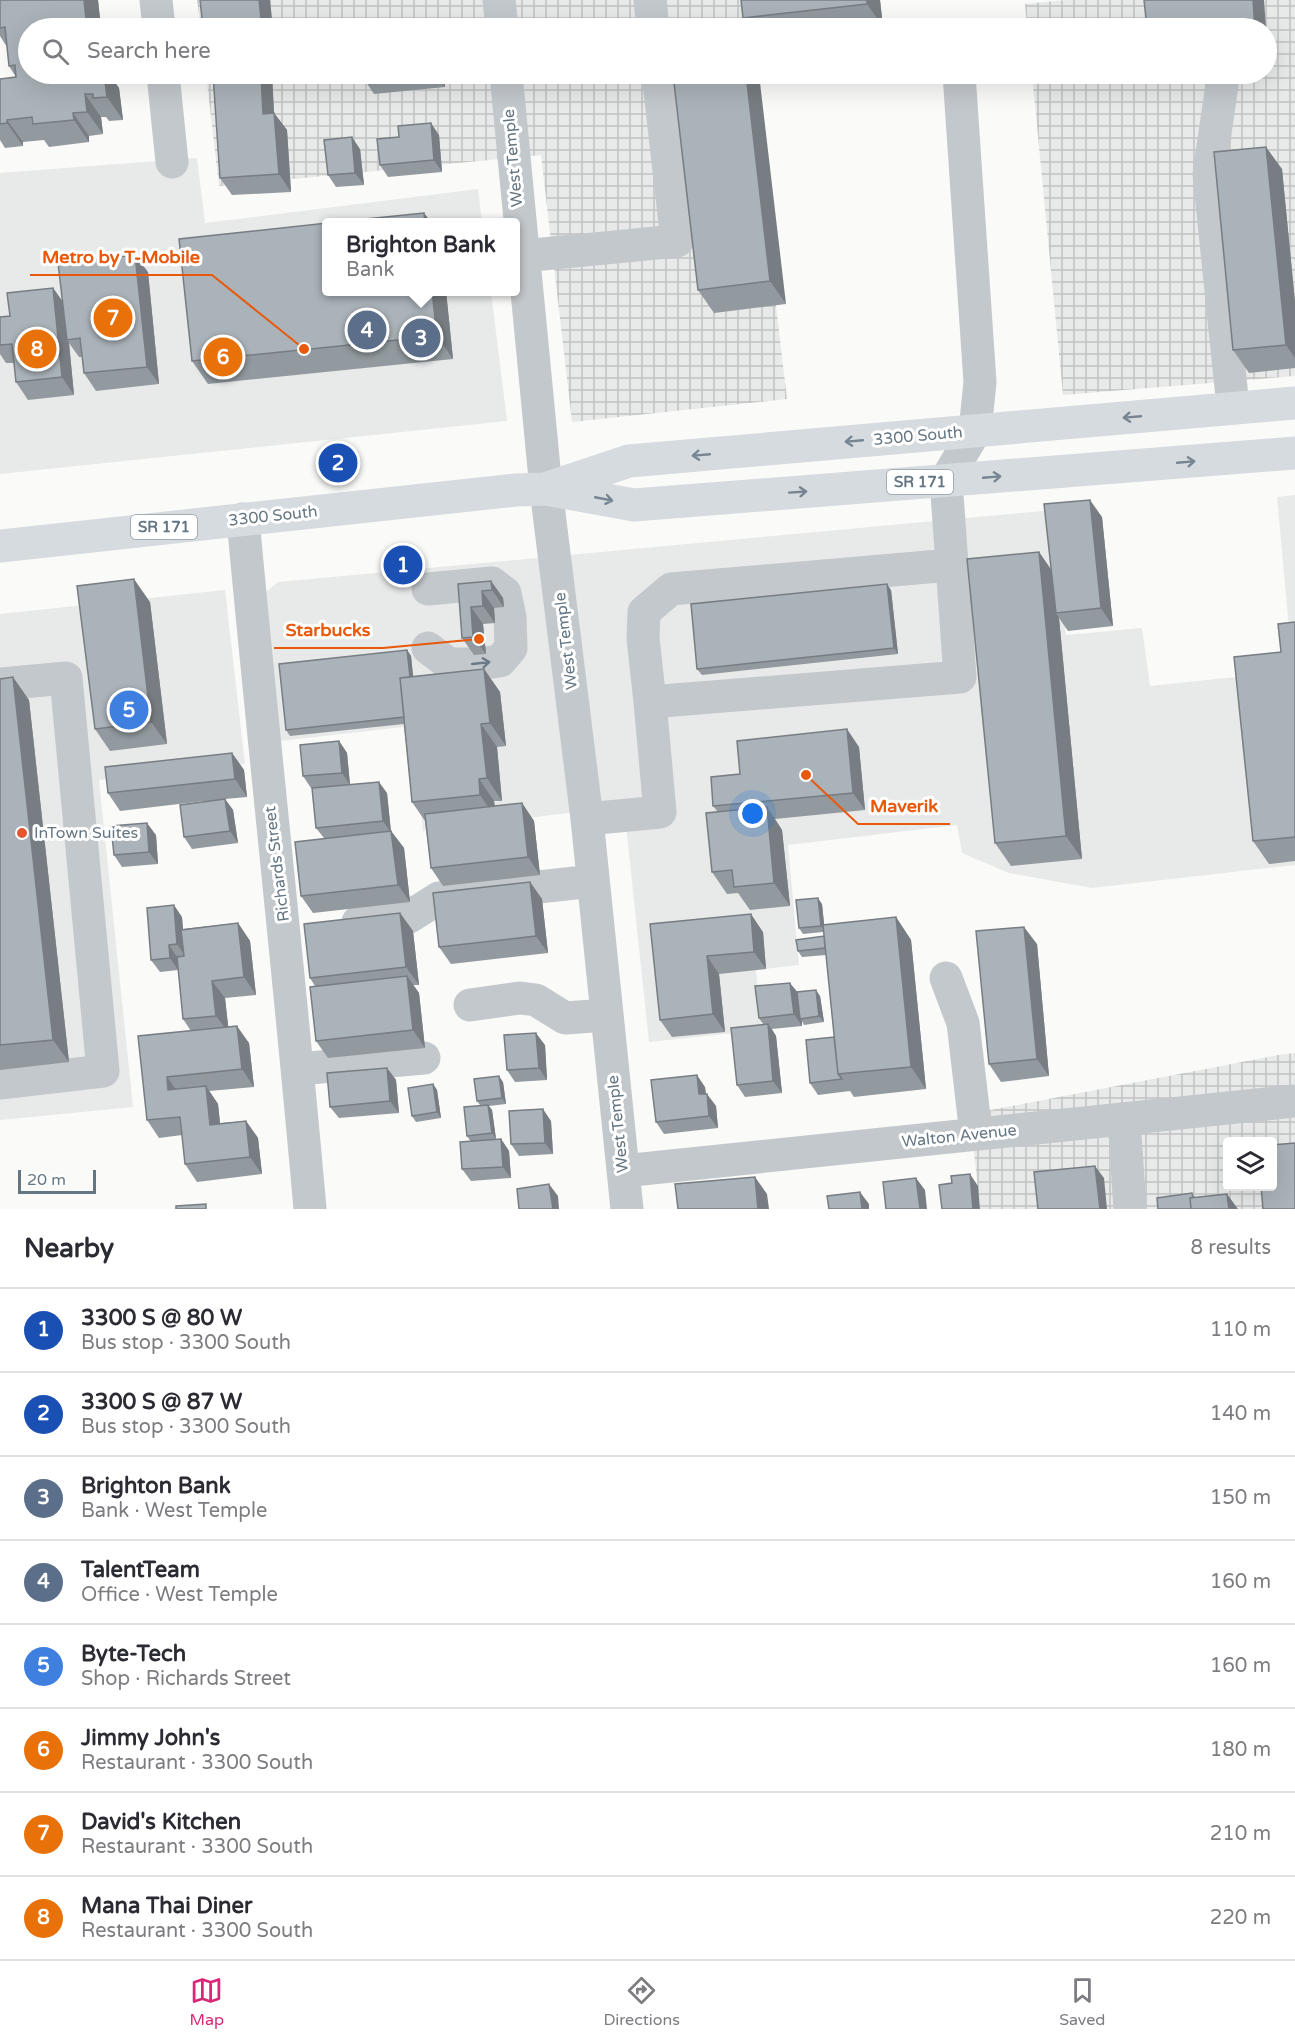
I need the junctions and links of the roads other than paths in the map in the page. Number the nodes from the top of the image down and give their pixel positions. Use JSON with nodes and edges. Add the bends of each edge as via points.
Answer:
{"nodes":[{"id":1,"x":156,"y":0,"type":"edge"},
{"id":2,"x":499,"y":0,"type":"edge"},
{"id":3,"x":650,"y":0,"type":"edge"},
{"id":4,"x":158,"y":18,"type":"edge"},
{"id":5,"x":501,"y":18,"type":"edge"},
{"id":6,"x":652,"y":18,"type":"edge"},
{"id":7,"x":164,"y":84,"type":"edge"},
{"id":8,"x":507,"y":84,"type":"edge"},
{"id":9,"x":659,"y":84,"type":"edge"},
{"id":10,"x":960,"y":84,"type":"edge"},
{"id":11,"x":1222,"y":85,"type":"dead end"},
{"id":12,"x":172,"y":162,"type":"dead end"},
{"id":13,"x":519,"y":218,"type":"edge"},
{"id":14,"x":520,"y":233,"type":"edge"},
{"id":15,"x":522,"y":256,"type":"junction"},
{"id":16,"x":1295,"y":403,"type":"edge"},
{"id":17,"x":1233,"y":407,"type":"junction"},
{"id":18,"x":975,"y":431,"type":"junction"},
{"id":19,"x":1295,"y":453,"type":"edge"},
{"id":20,"x":946,"y":480,"type":"junction"},
{"id":21,"x":546,"y":489,"type":"junction"},
{"id":22,"x":243,"y":519,"type":"junction"},
{"id":23,"x":0,"y":546,"type":"edge"},
{"id":24,"x":951,"y":565,"type":"junction"},
{"id":25,"x":428,"y":589,"type":"dead end"},
{"id":26,"x":428,"y":648,"type":"dead end"},
{"id":27,"x":0,"y":684,"type":"edge"},
{"id":28,"x":650,"y":702,"type":"junction"},
{"id":29,"x":587,"y":819,"type":"junction"},
{"id":30,"x":593,"y":881,"type":"junction"},
{"id":31,"x":307,"y":927,"type":"junction"},
{"id":32,"x":946,"y":978,"type":"dead end"},
{"id":33,"x":470,"y":1005,"type":"dead end"},
{"id":34,"x":607,"y":1015,"type":"junction"},
{"id":35,"x":424,"y":1058,"type":"dead end"},
{"id":36,"x":298,"y":1069,"type":"junction"},
{"id":37,"x":0,"y":1083,"type":"edge"},
{"id":38,"x":1295,"y":1101,"type":"edge"},
{"id":39,"x":1124,"y":1119,"type":"junction"},
{"id":40,"x":976,"y":1134,"type":"junction"},
{"id":41,"x":623,"y":1171,"type":"junction"},
{"id":42,"x":310,"y":1209,"type":"edge"},
{"id":43,"x":627,"y":1209,"type":"edge"},
{"id":44,"x":1130,"y":1209,"type":"edge"}],
"edges":[{"from":1,"to":4,"type":"street"},
{"from":2,"to":5,"type":"street"},
{"from":3,"to":6,"type":"street"},
{"from":7,"to":12,"type":"street"},
{"from":8,"to":13,"type":"street","name":"West Temple"},
{"from":9,"to":15,"type":"street","via":[[677,241]]},
{"from":10,"to":18,"type":"street","via":[[980,382]]},
{"from":11,"to":17,"type":"street","via":[[1209,174]]},
{"from":14,"to":15,"type":"street","name":"West Temple"},
{"from":15,"to":21,"type":"street","name":"West Temple"},
{"from":16,"to":17,"type":"main road","name":"3300 South","number":"SR 171"},
{"from":17,"to":18,"type":"main road","name":"3300 South","number":"SR 171","one_way":true},
{"from":18,"to":20,"type":"street"},
{"from":18,"to":21,"type":"main road","name":"3300 South","number":"SR 171","one_way":true,"via":[[629,461]]},
{"from":20,"to":19,"type":"main road","name":"3300 South","number":"SR 171","one_way":true},
{"from":21,"to":20,"type":"main road","name":"3300 South","number":"SR 171","one_way":true,"via":[[634,505]]},
{"from":20,"to":24,"type":"street"},
{"from":21,"to":22,"type":"main road","name":"3300 South","number":"SR 171"},
{"from":21,"to":29,"type":"street","name":"West Temple"},
{"from":22,"to":23,"type":"main road","name":"3300 South","number":"SR 171"},
{"from":22,"to":31,"type":"street","name":"Richards Street","via":[[266,769]]},
{"from":24,"to":28,"type":"street","via":[[671,589],[644,612]]},
{"from":24,"to":28,"type":"street","via":[[960,677]]},
{"from":26,"to":25,"type":"street","one_way":true,"via":[[449,664],[500,661],[511,648],[505,593],[492,583]]},
{"from":27,"to":37,"type":"street","via":[[66,678],[104,1071]]},
{"from":28,"to":29,"type":"street","via":[[660,812]]},
{"from":29,"to":30,"type":"street","name":"West Temple"},
{"from":30,"to":31,"type":"street","via":[[440,898],[409,916]]},
{"from":30,"to":34,"type":"street","name":"West Temple"},
{"from":31,"to":36,"type":"street","name":"Richards Street"},
{"from":32,"to":40,"type":"street","via":[[963,1023]]},
{"from":33,"to":34,"type":"street","via":[[520,998],[536,1000],[565,1018]]},
{"from":34,"to":41,"type":"street","name":"West Temple"},
{"from":35,"to":36,"type":"street"},
{"from":36,"to":42,"type":"street","name":"Richards Street"},
{"from":38,"to":39,"type":"street","name":"Walton Avenue"},
{"from":39,"to":40,"type":"street","name":"Walton Avenue"},
{"from":39,"to":44,"type":"street"},
{"from":40,"to":41,"type":"street","name":"Walton Avenue"},
{"from":41,"to":43,"type":"street","name":"West Temple"}]}
